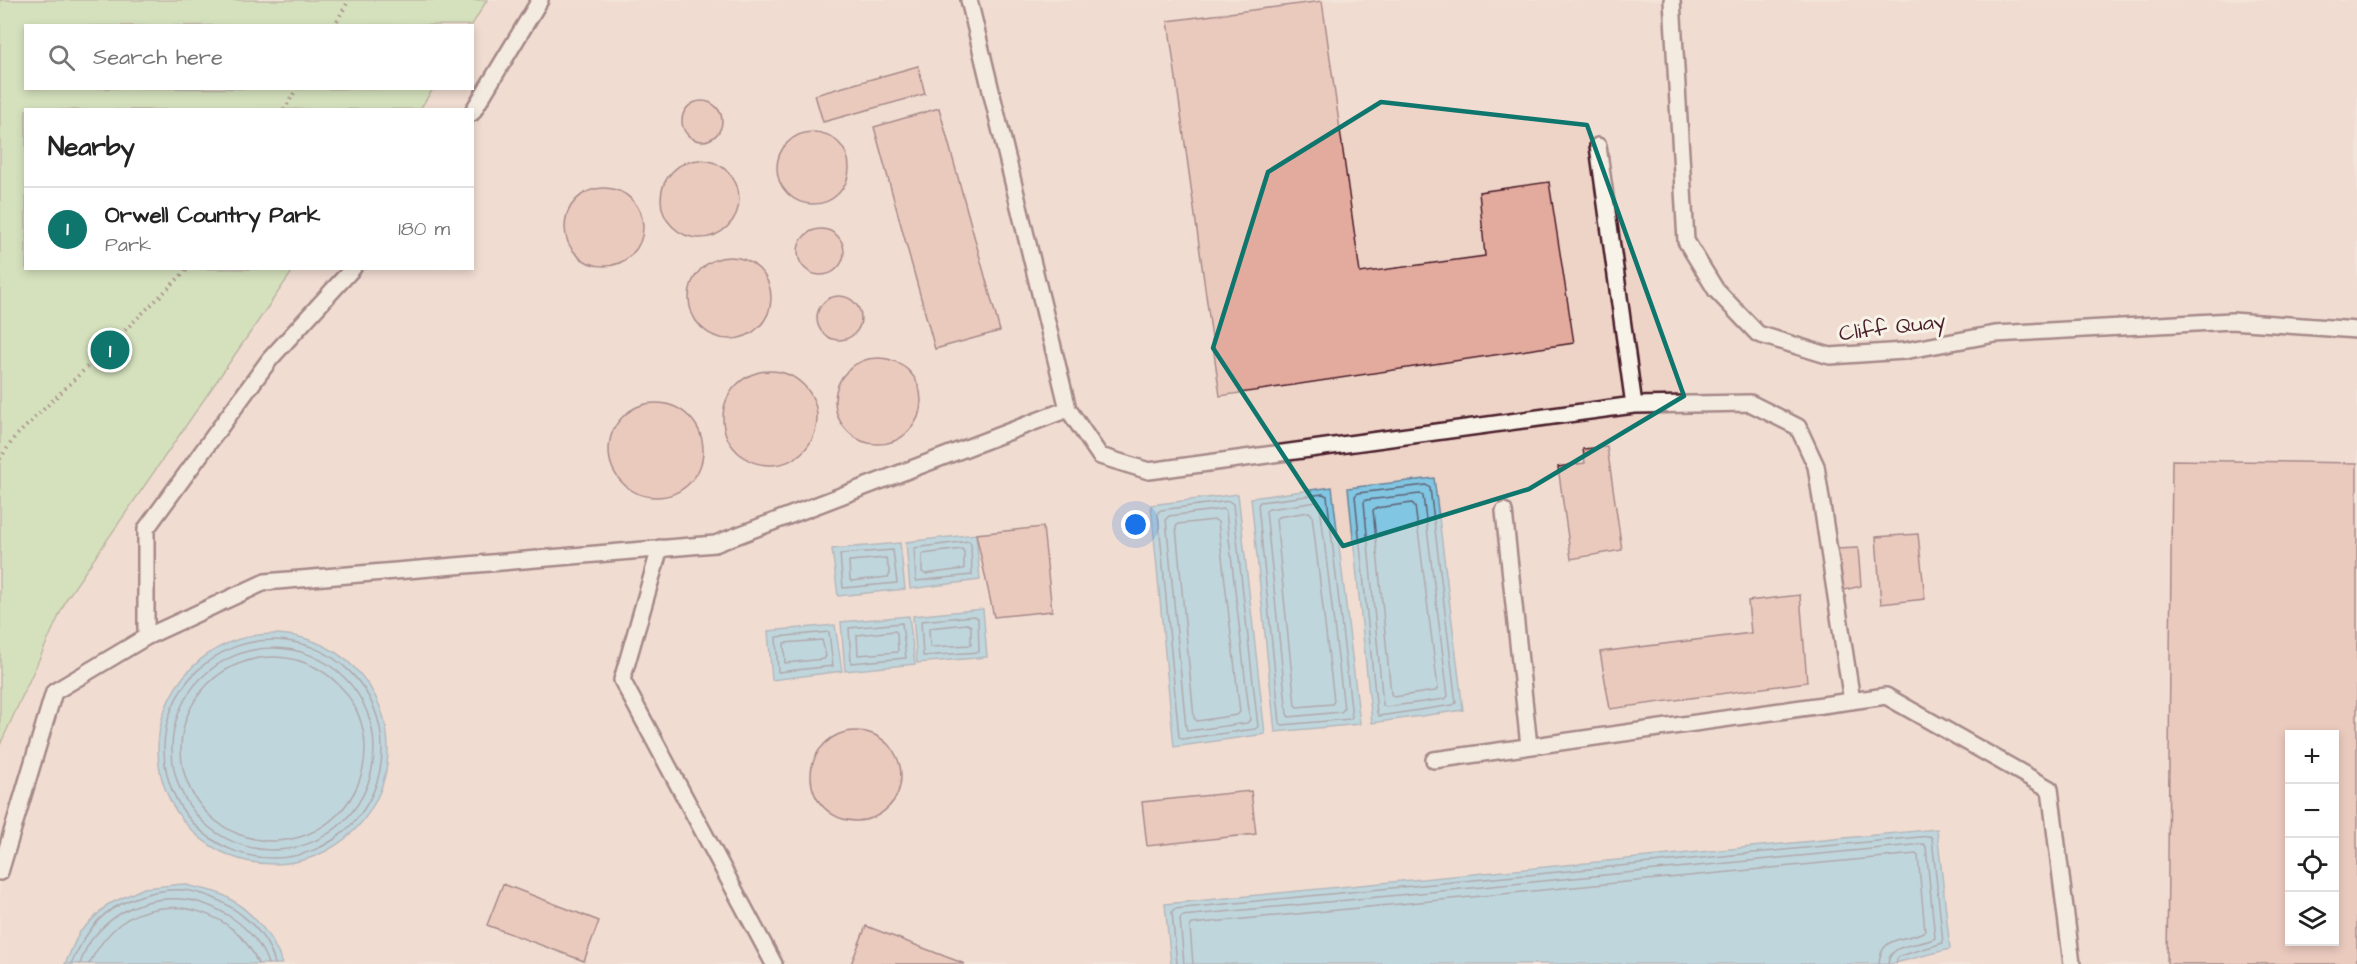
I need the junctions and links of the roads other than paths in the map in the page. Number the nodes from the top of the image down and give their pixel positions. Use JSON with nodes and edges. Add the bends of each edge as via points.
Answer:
{"nodes":[{"id":1,"x":540,"y":0,"type":"edge"},
{"id":2,"x":969,"y":0,"type":"edge"},
{"id":3,"x":1672,"y":0,"type":"edge"},
{"id":4,"x":474,"y":110,"type":"edge"},
{"id":5,"x":1598,"y":146,"type":"dead end"},
{"id":6,"x":351,"y":270,"type":"edge"},
{"id":7,"x":2357,"y":330,"type":"edge"},
{"id":8,"x":1634,"y":405,"type":"junction"},
{"id":9,"x":1068,"y":409,"type":"junction"},
{"id":10,"x":1504,"y":511,"type":"dead end"},
{"id":11,"x":660,"y":548,"type":"junction"},
{"id":12,"x":146,"y":638,"type":"junction"},
{"id":13,"x":1852,"y":701,"type":"junction"},
{"id":14,"x":1529,"y":746,"type":"junction"},
{"id":15,"x":1434,"y":760,"type":"dead end"},
{"id":16,"x":0,"y":872,"type":"edge"},
{"id":17,"x":774,"y":964,"type":"edge"},
{"id":18,"x":2072,"y":964,"type":"edge"}],
"edges":[{"from":1,"to":4,"type":"lane"},
{"from":2,"to":9,"type":"lane"},
{"from":3,"to":7,"type":"lane","name":"Cliff Quay","via":[[1686,241],[1716,290],[1758,334],[1830,356],[1904,351],[1995,334],[2232,321]]},
{"from":5,"to":8,"type":"lane"},
{"from":6,"to":12,"type":"lane","via":[[270,359],[146,529]]},
{"from":8,"to":9,"type":"lane","via":[[1149,471],[1100,456]]},
{"from":8,"to":13,"type":"lane","via":[[1750,403],[1798,427],[1816,466]]},
{"from":9,"to":11,"type":"lane","via":[[715,544]]},
{"from":10,"to":14,"type":"lane"},
{"from":11,"to":12,"type":"lane","via":[[265,582]]},
{"from":11,"to":17,"type":"lane","via":[[622,680]]},
{"from":12,"to":16,"type":"lane","via":[[54,692]]},
{"from":13,"to":14,"type":"lane"},
{"from":13,"to":18,"type":"lane","via":[[1886,696],[2050,789]]},
{"from":14,"to":15,"type":"lane"}]}
